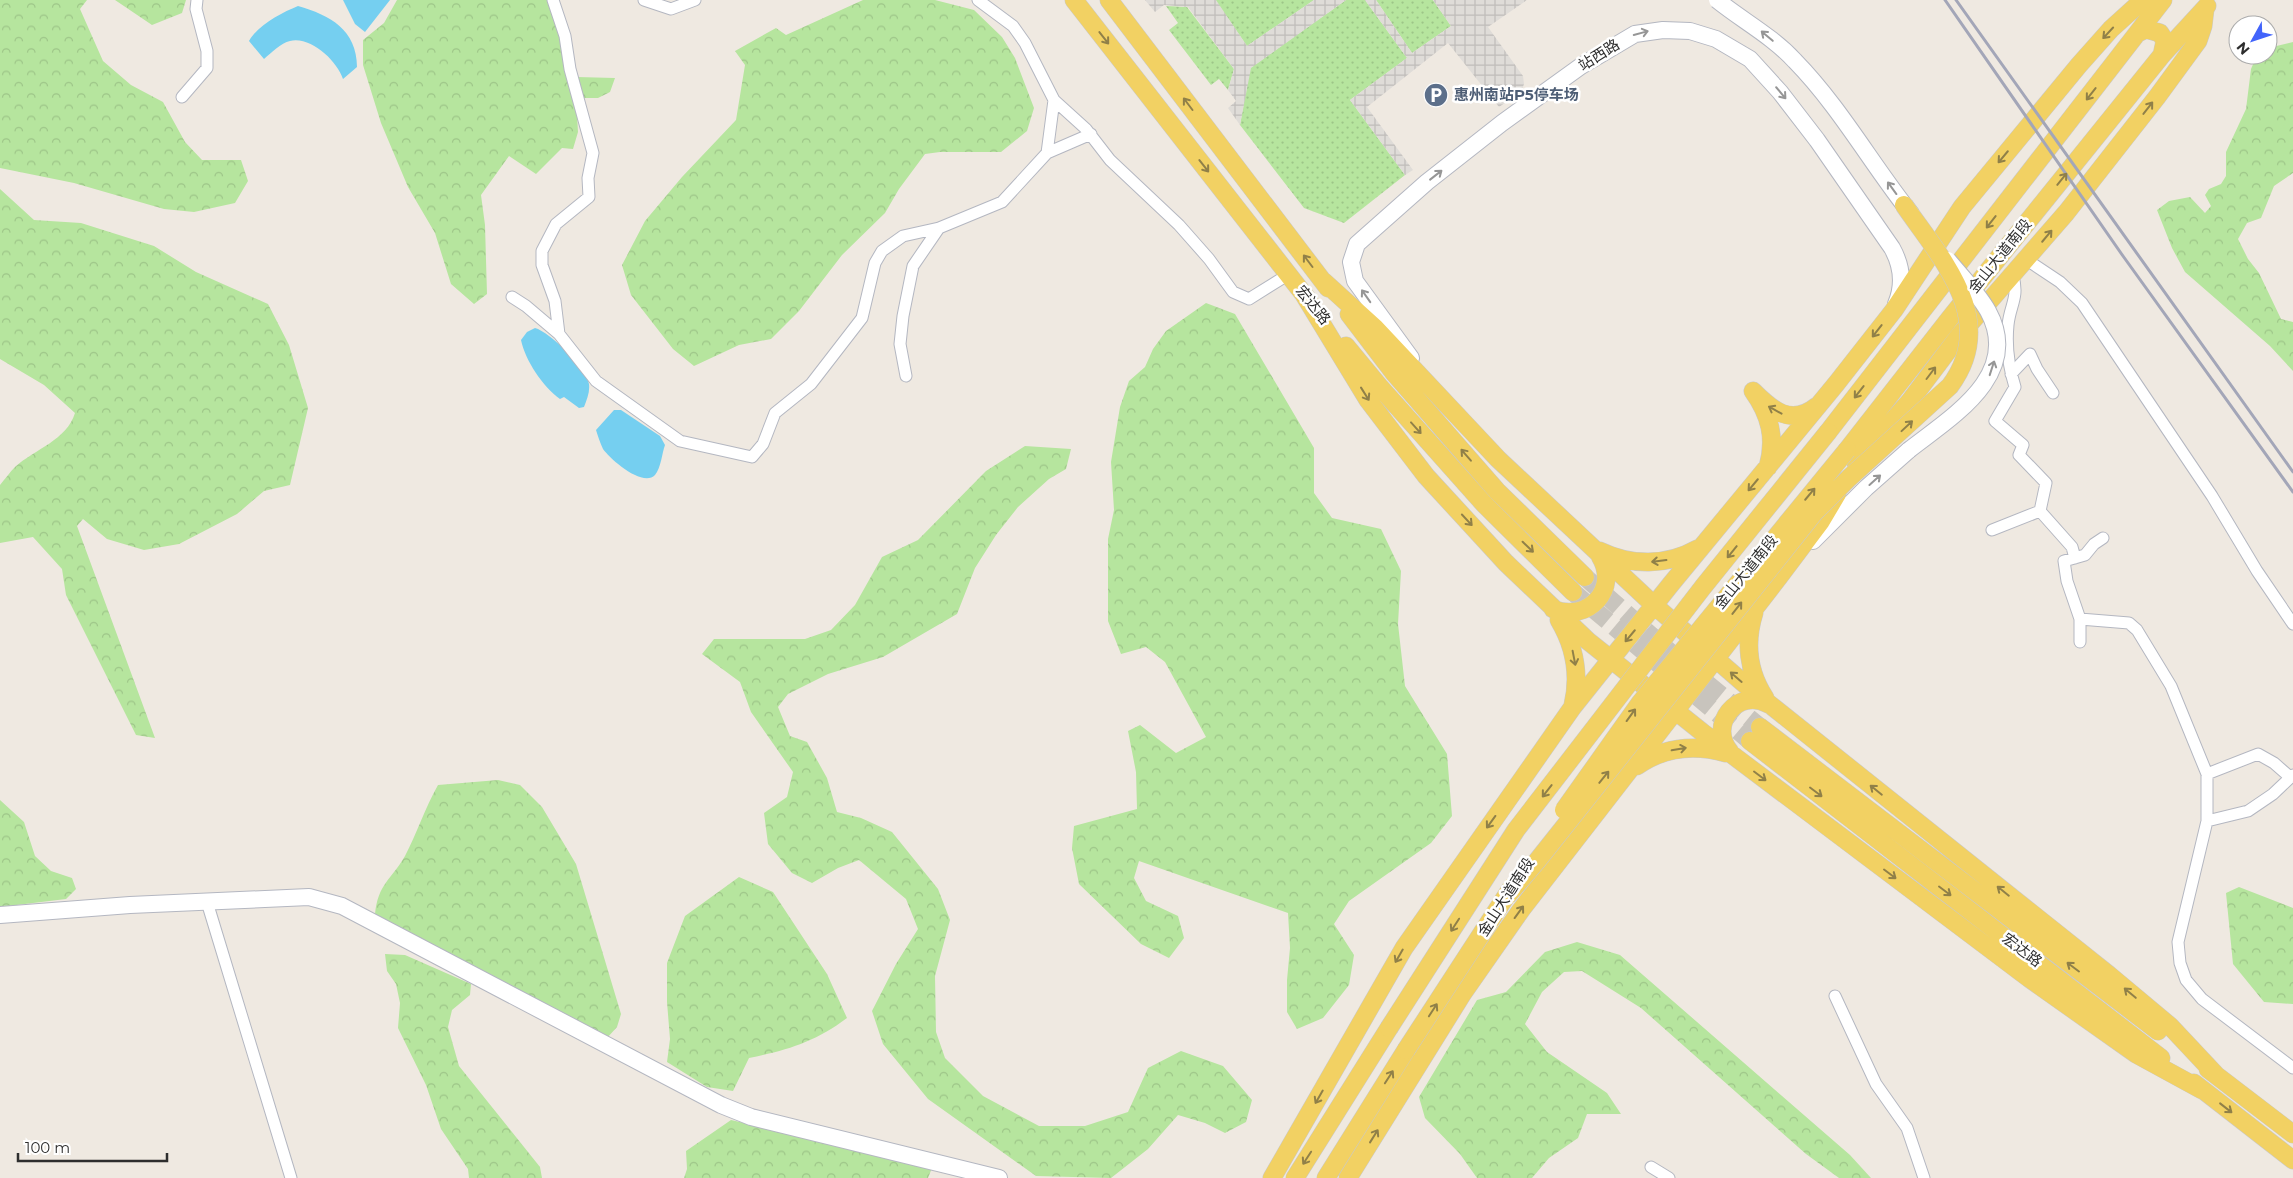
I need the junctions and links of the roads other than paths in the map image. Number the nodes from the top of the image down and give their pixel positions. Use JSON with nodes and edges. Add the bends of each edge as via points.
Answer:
{"nodes":[{"id":1,"x":197,"y":0,"type":"edge"},
{"id":2,"x":553,"y":0,"type":"edge"},
{"id":3,"x":644,"y":0,"type":"edge"},
{"id":4,"x":695,"y":0,"type":"edge"},
{"id":5,"x":978,"y":0,"type":"edge"},
{"id":6,"x":1074,"y":0,"type":"edge"},
{"id":7,"x":1109,"y":0,"type":"edge"},
{"id":8,"x":1711,"y":0,"type":"edge"},
{"id":9,"x":2143,"y":0,"type":"edge"},
{"id":10,"x":2163,"y":0,"type":"edge"},
{"id":11,"x":2209,"y":4,"type":"edge"},
{"id":12,"x":1724,"y":5,"type":"edge"},
{"id":13,"x":2138,"y":33,"type":"junction"},
{"id":14,"x":2162,"y":55,"type":"junction"},
{"id":15,"x":182,"y":98,"type":"dead end"},
{"id":16,"x":1054,"y":100,"type":"junction"},
{"id":17,"x":1090,"y":134,"type":"junction"},
{"id":18,"x":1047,"y":153,"type":"junction"},
{"id":19,"x":1904,"y":206,"type":"junction"},
{"id":20,"x":939,"y":228,"type":"junction"},
{"id":21,"x":2027,"y":260,"type":"junction"},
{"id":22,"x":1289,"y":274,"type":"junction"},
{"id":23,"x":2013,"y":276,"type":"junction"},
{"id":24,"x":1321,"y":279,"type":"junction"},
{"id":25,"x":1303,"y":293,"type":"junction"},
{"id":26,"x":512,"y":297,"type":"dead end"},
{"id":27,"x":1894,"y":310,"type":"junction"},
{"id":28,"x":559,"y":334,"type":"junction"},
{"id":29,"x":2011,"y":374,"type":"junction"},
{"id":30,"x":906,"y":376,"type":"dead end"},
{"id":31,"x":1424,"y":379,"type":"junction"},
{"id":32,"x":2053,"y":393,"type":"dead end"},
{"id":33,"x":1820,"y":404,"type":"junction"},
{"id":34,"x":1768,"y":467,"type":"junction"},
{"id":35,"x":2040,"y":511,"type":"junction"},
{"id":36,"x":1992,"y":530,"type":"dead end"},
{"id":37,"x":2103,"y":538,"type":"dead end"},
{"id":38,"x":1704,"y":544,"type":"junction"},
{"id":39,"x":1593,"y":548,"type":"junction"},
{"id":40,"x":2075,"y":558,"type":"junction"},
{"id":41,"x":1586,"y":577,"type":"tunnel mouth"},
{"id":42,"x":1779,"y":577,"type":"junction"},
{"id":43,"x":1573,"y":592,"type":"tunnel mouth"},
{"id":44,"x":1759,"y":602,"type":"junction"},
{"id":45,"x":1548,"y":604,"type":"junction"},
{"id":46,"x":1655,"y":606,"type":"junction"},
{"id":47,"x":2080,"y":619,"type":"junction"},
{"id":48,"x":2293,"y":624,"type":"edge"},
{"id":49,"x":2080,"y":642,"type":"dead end"},
{"id":50,"x":1716,"y":659,"type":"junction"},
{"id":51,"x":1610,"y":660,"type":"junction"},
{"id":52,"x":1772,"y":707,"type":"junction"},
{"id":53,"x":1572,"y":708,"type":"junction"},
{"id":54,"x":1676,"y":711,"type":"junction"},
{"id":55,"x":1732,"y":754,"type":"junction"},
{"id":56,"x":2207,"y":774,"type":"junction"},
{"id":57,"x":2292,"y":776,"type":"edge"},
{"id":58,"x":1622,"y":780,"type":"junction"},
{"id":59,"x":2207,"y":821,"type":"junction"},
{"id":60,"x":1507,"y":896,"type":"junction"},
{"id":61,"x":207,"y":902,"type":"junction"},
{"id":62,"x":0,"y":915,"type":"edge"},
{"id":63,"x":1835,"y":996,"type":"dead end"},
{"id":64,"x":2293,"y":1068,"type":"edge"},
{"id":65,"x":2216,"y":1074,"type":"junction"},
{"id":66,"x":2202,"y":1090,"type":"junction"},
{"id":67,"x":2293,"y":1134,"type":"edge"},
{"id":68,"x":2293,"y":1160,"type":"edge"},
{"id":69,"x":1651,"y":1166,"type":"dead end"},
{"id":70,"x":1273,"y":1177,"type":"edge"},
{"id":71,"x":290,"y":1178,"type":"edge"},
{"id":72,"x":999,"y":1178,"type":"edge"},
{"id":73,"x":1295,"y":1178,"type":"edge"},
{"id":74,"x":1326,"y":1178,"type":"edge"},
{"id":75,"x":1348,"y":1178,"type":"edge"},
{"id":76,"x":1669,"y":1178,"type":"edge"},
{"id":77,"x":1924,"y":1178,"type":"edge"}],
"edges":[{"from":1,"to":15,"type":"street","via":[[196,10],[208,51],[207,68]]},
{"from":2,"to":28,"type":"street","via":[[565,36],[570,69],[593,153],[588,178],[589,197],[556,224],[542,251],[542,265],[555,301]]},
{"from":3,"to":4,"type":"street","via":[[670,9]]},
{"from":5,"to":16,"type":"street","via":[[1014,26]]},
{"from":6,"to":22,"type":"main road","name":"宏达路","one_way":true},
{"from":24,"to":7,"type":"main road","name":"宏达路","one_way":true},
{"from":8,"to":12,"type":"street","bridge":true},
{"from":9,"to":27,"type":"main road","one_way":true,"via":[[2079,65],[1962,207]]},
{"from":10,"to":13,"type":"main road","name":"金山大道南段"},
{"from":11,"to":14,"type":"main road","name":"金山大道南段"},
{"from":21,"to":11,"type":"main road","one_way":true,"via":[[2190,52],[2203,26]]},
{"from":19,"to":12,"type":"street","one_way":true,"bridge":true,"via":[[1812,79],[1780,46]]},
{"from":13,"to":14,"type":"main road","via":[[2146,29],[2160,33],[2165,41]]},
{"from":13,"to":73,"type":"main road","name":"金山大道南段","one_way":true,"bridge":true,"via":[[1828,432],[1703,586],[1516,830]]},
{"from":60,"to":14,"type":"main road","name":"金山大道南段","one_way":true,"bridge":true,"via":[[1640,703]]},
{"from":16,"to":17,"type":"street"},
{"from":16,"to":18,"type":"street"},
{"from":17,"to":18,"type":"street"},
{"from":17,"to":22,"type":"street","via":[[1110,160],[1179,225],[1233,292],[1249,299]]},
{"from":18,"to":20,"type":"street","via":[[1002,202]]},
{"from":42,"to":19,"type":"street","one_way":true,"bridge":true,"via":[[1866,488],[1971,400],[1985,385],[1993,367],[1996,339],[1993,321],[1985,305]]},
{"from":60,"to":19,"type":"main road","one_way":true,"bridge":true,"via":[[1814,513],[1957,377],[1969,346],[1970,325],[1966,305],[1938,253]]},
{"from":20,"to":28,"type":"street","via":[[903,236],[882,251],[866,292],[862,318],[811,384],[775,413],[763,444],[752,457],[680,441],[596,381]]},
{"from":20,"to":30,"type":"street","via":[[913,266],[900,344]]},
{"from":21,"to":23,"type":"main road"},
{"from":21,"to":48,"type":"street","via":[[2060,282],[2082,303],[2212,496]]},
{"from":22,"to":25,"type":"main road","name":"宏达路"},
{"from":23,"to":29,"type":"street","via":[[2017,290],[2008,326]]},
{"from":42,"to":23,"type":"main road","one_way":true,"via":[[1821,521],[1852,468],[1959,336]]},
{"from":24,"to":31,"type":"main road"},
{"from":41,"to":24,"type":"main road","name":"宏达路","one_way":true,"via":[[1497,491],[1394,373]]},
{"from":25,"to":43,"type":"main road","name":"宏达路","one_way":true,"via":[[1379,386],[1484,504]]},
{"from":25,"to":45,"type":"main road","one_way":true,"via":[[1368,400],[1426,476]]},
{"from":26,"to":28,"type":"street"},
{"from":31,"to":27,"type":"street","name":"站西路","one_way":true,"via":[[1355,280],[1351,262],[1357,244],[1426,182],[1528,103],[1617,43],[1649,31],[1690,31],[1728,44],[1750,59],[1780,92],[1896,255],[1901,285]]},
{"from":27,"to":33,"type":"main road","one_way":true},
{"from":29,"to":32,"type":"street","via":[[2030,354]]},
{"from":29,"to":35,"type":"street","via":[[2015,387],[1995,422],[2022,445],[2019,455],[2046,483]]},
{"from":31,"to":39,"type":"main road","via":[[1498,459]]},
{"from":33,"to":34,"type":"main road"},
{"from":33,"to":34,"type":"main road","one_way":true,"via":[[1802,414],[1782,414],[1771,409],[1753,391],[1770,425],[1772,446]]},
{"from":34,"to":38,"type":"main road","one_way":true},
{"from":35,"to":36,"type":"street"},
{"from":35,"to":40,"type":"street","via":[[2072,547]]},
{"from":37,"to":40,"type":"street","via":[[2085,555]]},
{"from":38,"to":39,"type":"main road","one_way":true,"via":[[1674,559],[1646,562],[1618,558]]},
{"from":38,"to":46,"type":"main road"},
{"from":39,"to":45,"type":"main road","via":[[1605,566],[1606,580],[1598,599],[1574,613]]},
{"from":39,"to":46,"type":"main road"},
{"from":40,"to":47,"type":"street","via":[[2064,561],[2066,581]]},
{"from":42,"to":44,"type":"main road"},
{"from":44,"to":50,"type":"main road"},
{"from":44,"to":52,"type":"main road","via":[[1749,632],[1749,652],[1756,682]]},
{"from":45,"to":51,"type":"main road"},
{"from":45,"to":53,"type":"main road","one_way":true,"via":[[1559,618],[1573,651],[1576,674]]},
{"from":46,"to":50,"type":"main road"},
{"from":46,"to":51,"type":"main road","one_way":true},
{"from":47,"to":49,"type":"street"},
{"from":47,"to":56,"type":"street","via":[[2129,623],[2137,630],[2171,686]]},
{"from":52,"to":50,"type":"main road","one_way":true},
{"from":50,"to":54,"type":"main road"},
{"from":51,"to":53,"type":"main road"},
{"from":51,"to":54,"type":"main road"},
{"from":52,"to":55,"type":"main road","via":[[1751,700],[1738,703],[1728,712],[1721,730],[1724,743]]},
{"from":65,"to":52,"type":"main road","one_way":true,"via":[[2170,1026],[2109,975]]},
{"from":53,"to":70,"type":"main road","one_way":true,"via":[[1404,948]]},
{"from":54,"to":55,"type":"main road"},
{"from":54,"to":58,"type":"main road"},
{"from":58,"to":55,"type":"main road","one_way":true,"via":[[1646,760],[1676,749],[1700,747]]},
{"from":55,"to":66,"type":"main road","one_way":true,"via":[[2030,979],[2136,1054]]},
{"from":56,"to":57,"type":"street","via":[[2258,754]]},
{"from":56,"to":59,"type":"street"},
{"from":57,"to":59,"type":"street","via":[[2248,811]]},
{"from":75,"to":58,"type":"main road","one_way":true,"via":[[1521,910]]},
{"from":59,"to":64,"type":"street","via":[[2178,942],[2180,963],[2186,980],[2202,999]]},
{"from":74,"to":60,"type":"main road","name":"金山大道南段","one_way":true,"bridge":true},
{"from":61,"to":62,"type":"street"},
{"from":61,"to":71,"type":"street"},
{"from":61,"to":72,"type":"street","via":[[309,897],[325,900],[484,979],[721,1105],[752,1117]]},
{"from":63,"to":77,"type":"street","via":[[1876,1084],[1907,1128]]},
{"from":65,"to":66,"type":"main road","name":"宏达路","one_way":true,"via":[[1755,734]]},
{"from":65,"to":67,"type":"main road","name":"宏达路"},
{"from":66,"to":68,"type":"main road","name":"宏达路","one_way":true},
{"from":69,"to":76,"type":"street"}]}
